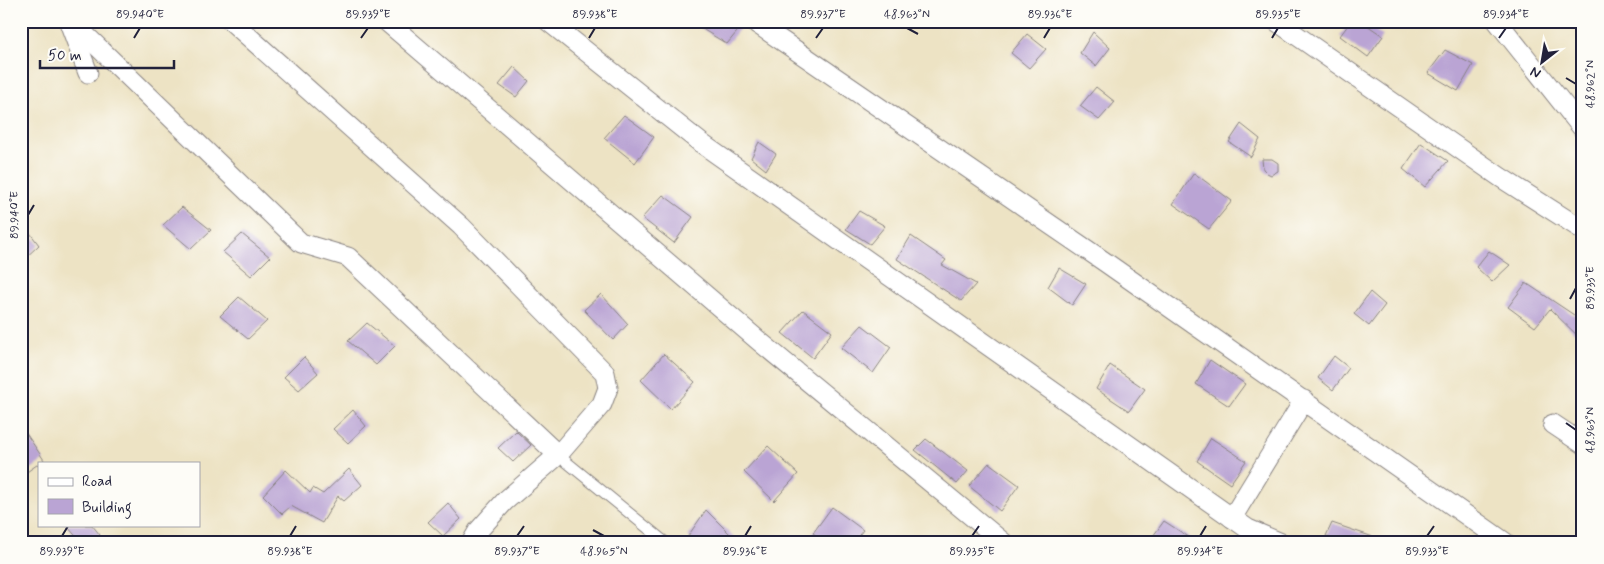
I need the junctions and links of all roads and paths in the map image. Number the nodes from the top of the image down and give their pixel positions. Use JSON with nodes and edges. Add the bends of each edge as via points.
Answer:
{"nodes":[{"id":1,"x":70,"y":21,"type":"edge"},
{"id":2,"x":231,"y":21,"type":"edge"},
{"id":3,"x":386,"y":21,"type":"edge"},
{"id":4,"x":548,"y":21,"type":"edge"},
{"id":5,"x":753,"y":21,"type":"edge"},
{"id":6,"x":1276,"y":21,"type":"edge"},
{"id":7,"x":1497,"y":21,"type":"edge"},
{"id":8,"x":88,"y":73,"type":"dead end"},
{"id":9,"x":1583,"y":129,"type":"edge"},
{"id":10,"x":1583,"y":230,"type":"edge"},
{"id":11,"x":1304,"y":400,"type":"junction"},
{"id":12,"x":1553,"y":424,"type":"dead end"},
{"id":13,"x":1583,"y":444,"type":"edge"},
{"id":14,"x":558,"y":454,"type":"junction"},
{"id":15,"x":1232,"y":518,"type":"junction"},
{"id":16,"x":1244,"y":536,"type":"edge"},
{"id":17,"x":471,"y":543,"type":"edge"},
{"id":18,"x":666,"y":543,"type":"edge"},
{"id":19,"x":1004,"y":543,"type":"edge"},
{"id":20,"x":1281,"y":543,"type":"edge"},
{"id":21,"x":1506,"y":543,"type":"edge"}],
"edges":[{"from":1,"to":8,"type":"street"},
{"from":1,"to":14,"type":"street","via":[[301,243],[348,257]]},
{"from":2,"to":14,"type":"street","via":[[461,226],[605,373],[608,388],[602,404]]},
{"from":3,"to":19,"type":"street","via":[[759,341]]},
{"from":4,"to":15,"type":"street","via":[[701,143]]},
{"from":5,"to":11,"type":"street"},
{"from":6,"to":10,"type":"street","via":[[1500,177]]},
{"from":7,"to":9,"type":"street"},
{"from":11,"to":15,"type":"street"},
{"from":11,"to":21,"type":"street"},
{"from":12,"to":13,"type":"street"},
{"from":14,"to":17,"type":"street","via":[[505,501]]},
{"from":14,"to":18,"type":"lane"},
{"from":15,"to":16,"type":"street"},
{"from":16,"to":20,"type":"street"}]}
